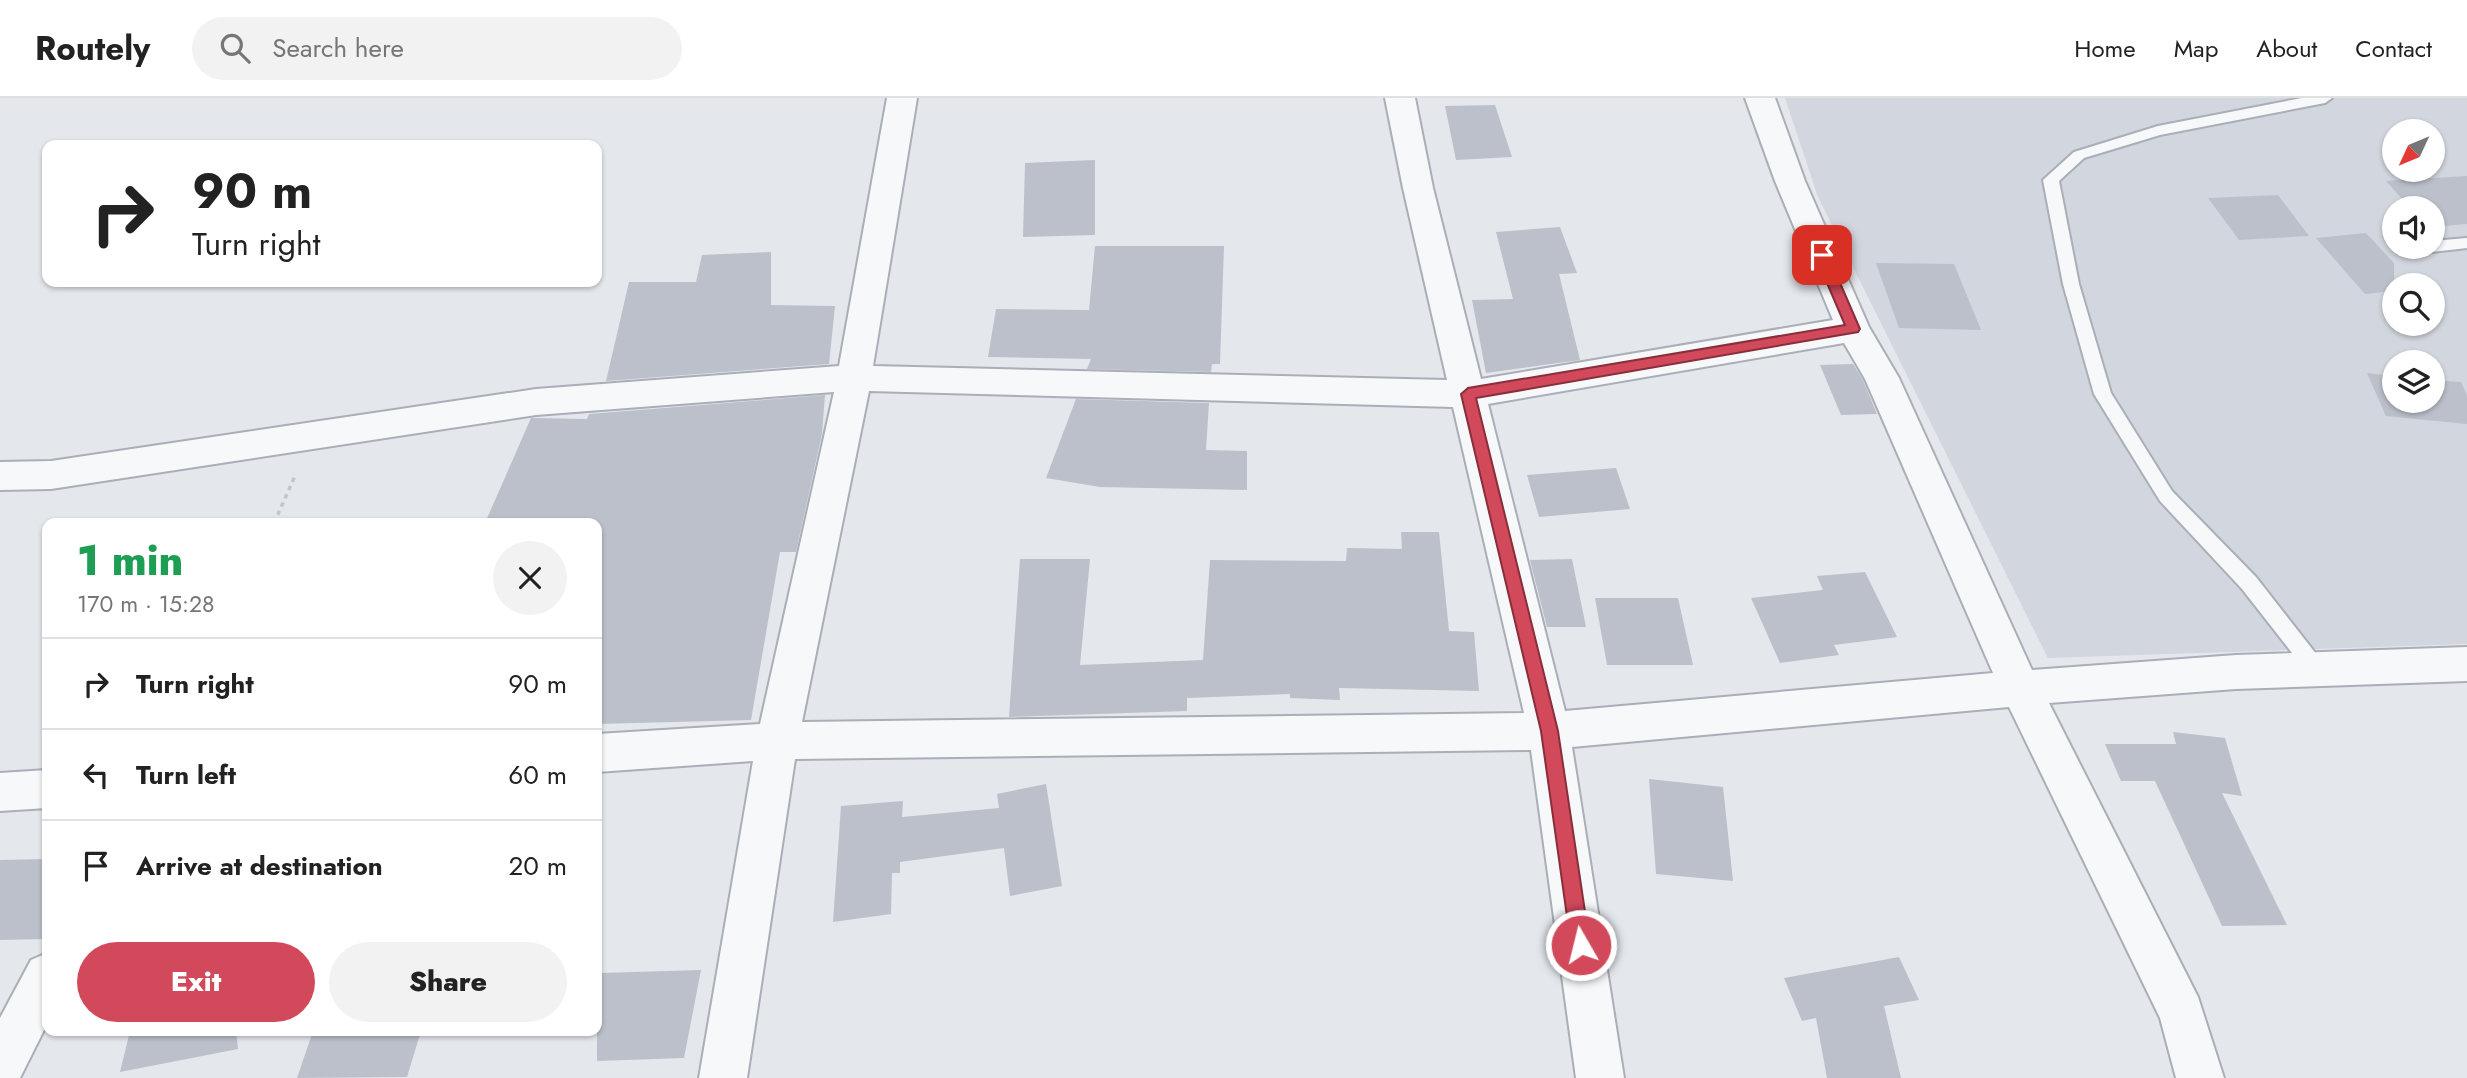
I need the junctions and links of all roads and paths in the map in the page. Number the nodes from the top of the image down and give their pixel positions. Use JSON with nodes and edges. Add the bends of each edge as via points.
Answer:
{"nodes":[{"id":1,"x":902,"y":98,"type":"edge"},
{"id":2,"x":1400,"y":98,"type":"edge"},
{"id":3,"x":1760,"y":98,"type":"edge"},
{"id":4,"x":2325,"y":98,"type":"edge"},
{"id":5,"x":2467,"y":243,"type":"edge"},
{"id":6,"x":2445,"y":245,"type":"edge"},
{"id":7,"x":1853,"y":329,"type":"junction"},
{"id":8,"x":854,"y":378,"type":"junction"},
{"id":9,"x":1468,"y":394,"type":"junction"},
{"id":10,"x":0,"y":475,"type":"edge"},
{"id":11,"x":2467,"y":664,"type":"edge"},
{"id":12,"x":2317,"y":670,"type":"junction"},
{"id":13,"x":2020,"y":688,"type":"junction"},
{"id":14,"x":1549,"y":731,"type":"junction"},
{"id":15,"x":776,"y":741,"type":"junction"},
{"id":16,"x":602,"y":753,"type":"edge"},
{"id":17,"x":42,"y":789,"type":"edge"},
{"id":18,"x":0,"y":792,"type":"edge"},
{"id":19,"x":42,"y":986,"type":"edge"},
{"id":20,"x":0,"y":1068,"type":"edge"},
{"id":21,"x":723,"y":1078,"type":"edge"},
{"id":22,"x":1600,"y":1078,"type":"edge"},
{"id":23,"x":2200,"y":1078,"type":"edge"}],
"edges":[{"from":1,"to":8,"type":"street"},
{"from":2,"to":9,"type":"street"},
{"from":3,"to":7,"type":"street"},
{"from":4,"to":12,"type":"lane","via":[[2158,131],[2079,155],[2051,180],[2071,284],[2102,394],[2166,496],[2249,583]]},
{"from":5,"to":6,"type":"lane"},
{"from":7,"to":9,"type":"street"},
{"from":7,"to":13,"type":"street","via":[[1882,378]]},
{"from":8,"to":9,"type":"street"},
{"from":8,"to":10,"type":"street","via":[[536,402],[51,475]]},
{"from":8,"to":15,"type":"street"},
{"from":9,"to":14,"type":"street"},
{"from":11,"to":12,"type":"street"},
{"from":12,"to":13,"type":"street"},
{"from":13,"to":14,"type":"street"},
{"from":13,"to":23,"type":"street","via":[[2182,1013]]},
{"from":14,"to":15,"type":"street"},
{"from":14,"to":22,"type":"street"},
{"from":15,"to":16,"type":"street"},
{"from":15,"to":21,"type":"street"},
{"from":17,"to":18,"type":"street"},
{"from":19,"to":20,"type":"street"}]}
